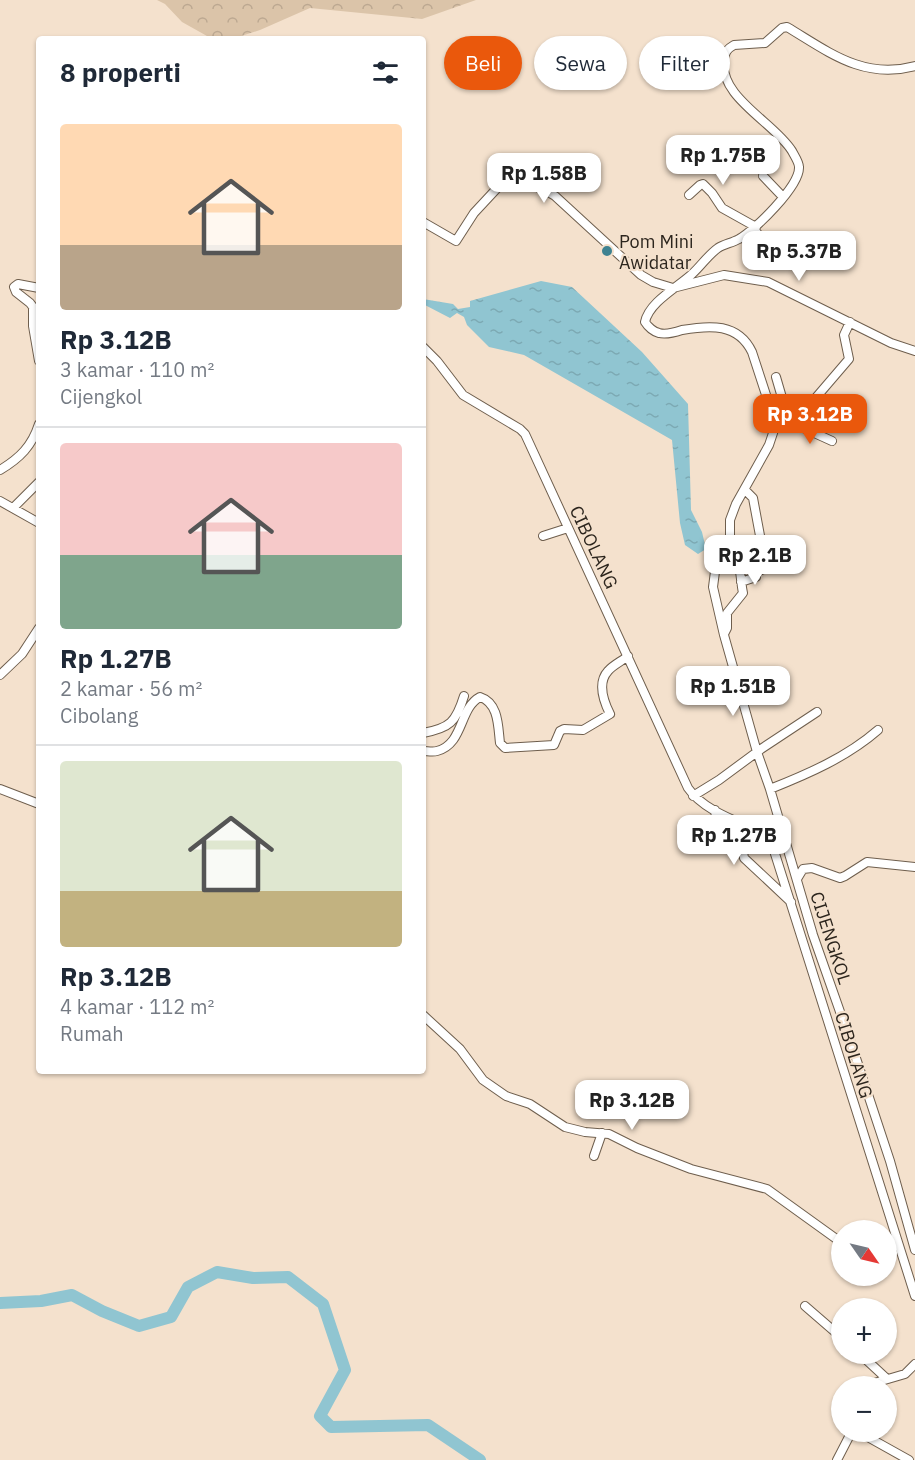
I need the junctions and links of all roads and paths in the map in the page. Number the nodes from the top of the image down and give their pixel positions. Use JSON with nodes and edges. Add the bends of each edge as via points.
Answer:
{"nodes":[{"id":1,"x":915,"y":66,"type":"edge"},
{"id":2,"x":763,"y":176,"type":"dead end"},
{"id":3,"x":689,"y":195,"type":"dead end"},
{"id":4,"x":783,"y":197,"type":"junction"},
{"id":5,"x":426,"y":224,"type":"edge"},
{"id":6,"x":755,"y":228,"type":"junction"},
{"id":7,"x":771,"y":261,"type":"dead end"},
{"id":8,"x":36,"y":287,"type":"edge"},
{"id":9,"x":673,"y":288,"type":"junction"},
{"id":10,"x":850,"y":322,"type":"junction"},
{"id":11,"x":36,"y":344,"type":"edge"},
{"id":12,"x":426,"y":350,"type":"edge"},
{"id":13,"x":915,"y":351,"type":"edge"},
{"id":14,"x":776,"y":377,"type":"dead end"},
{"id":15,"x":770,"y":410,"type":"junction"},
{"id":16,"x":786,"y":424,"type":"junction"},
{"id":17,"x":799,"y":426,"type":"junction"},
{"id":18,"x":36,"y":431,"type":"edge"},
{"id":19,"x":832,"y":441,"type":"dead end"},
{"id":20,"x":0,"y":470,"type":"edge"},
{"id":21,"x":36,"y":485,"type":"edge"},
{"id":22,"x":745,"y":490,"type":"junction"},
{"id":23,"x":0,"y":501,"type":"edge"},
{"id":24,"x":13,"y":508,"type":"junction"},
{"id":25,"x":36,"y":521,"type":"edge"},
{"id":26,"x":568,"y":528,"type":"junction"},
{"id":27,"x":543,"y":536,"type":"dead end"},
{"id":28,"x":724,"y":550,"type":"junction"},
{"id":29,"x":741,"y":582,"type":"junction"},
{"id":30,"x":36,"y":633,"type":"edge"},
{"id":31,"x":724,"y":635,"type":"junction"},
{"id":32,"x":628,"y":656,"type":"junction"},
{"id":33,"x":0,"y":675,"type":"edge"},
{"id":34,"x":464,"y":696,"type":"dead end"},
{"id":35,"x":817,"y":712,"type":"dead end"},
{"id":36,"x":878,"y":730,"type":"dead end"},
{"id":37,"x":426,"y":732,"type":"edge"},
{"id":38,"x":426,"y":751,"type":"edge"},
{"id":39,"x":757,"y":752,"type":"junction"},
{"id":40,"x":0,"y":789,"type":"edge"},
{"id":41,"x":770,"y":789,"type":"junction"},
{"id":42,"x":693,"y":796,"type":"junction"},
{"id":43,"x":36,"y":802,"type":"edge"},
{"id":44,"x":715,"y":810,"type":"junction"},
{"id":45,"x":915,"y":867,"type":"edge"},
{"id":46,"x":797,"y":879,"type":"junction"},
{"id":47,"x":791,"y":902,"type":"junction"},
{"id":48,"x":426,"y":1019,"type":"edge"},
{"id":49,"x":602,"y":1133,"type":"junction"},
{"id":50,"x":594,"y":1156,"type":"dead end"},
{"id":51,"x":831,"y":1235,"type":"edge"},
{"id":52,"x":913,"y":1237,"type":"edge"},
{"id":53,"x":898,"y":1246,"type":"junction"},
{"id":54,"x":915,"y":1250,"type":"edge"},
{"id":55,"x":915,"y":1296,"type":"edge"},
{"id":56,"x":805,"y":1306,"type":"dead end"},
{"id":57,"x":831,"y":1328,"type":"edge"},
{"id":58,"x":871,"y":1364,"type":"edge"},
{"id":59,"x":915,"y":1364,"type":"edge"},
{"id":60,"x":884,"y":1376,"type":"edge"},
{"id":61,"x":897,"y":1376,"type":"edge"},
{"id":62,"x":848,"y":1442,"type":"edge"},
{"id":63,"x":875,"y":1442,"type":"edge"},
{"id":64,"x":837,"y":1460,"type":"edge"},
{"id":65,"x":909,"y":1460,"type":"edge"}],
"edges":[{"from":1,"to":4,"type":"street","via":[[883,70],[856,64],[787,27],[765,43],[729,48],[723,63],[729,85],[787,143],[799,166]]},
{"from":2,"to":4,"type":"street"},
{"from":3,"to":6,"type":"street","via":[[703,184],[722,208]]},
{"from":4,"to":6,"type":"street"},
{"from":5,"to":9,"type":"street","via":[[456,241],[474,213],[501,184],[540,188],[555,196],[641,275]]},
{"from":6,"to":7,"type":"street"},
{"from":6,"to":9,"type":"street","via":[[716,249],[693,274]]},
{"from":8,"to":11,"type":"street","via":[[18,284],[14,287],[33,307]]},
{"from":9,"to":10,"type":"street","via":[[724,275],[744,277],[768,282]]},
{"from":9,"to":15,"type":"street","name":"CIJENGKOL","via":[[651,310],[646,324],[662,334],[692,328],[737,333],[752,351]]},
{"from":10,"to":13,"type":"street"},
{"from":10,"to":17,"type":"street","via":[[844,335],[849,359],[813,401]]},
{"from":12,"to":26,"type":"street","name":"CIBOLANG","via":[[463,395],[525,434]]},
{"from":14,"to":16,"type":"street"},
{"from":15,"to":16,"type":"street"},
{"from":15,"to":22,"type":"street","name":"CIJENGKOL","via":[[773,433]]},
{"from":16,"to":17,"type":"street"},
{"from":17,"to":19,"type":"street"},
{"from":18,"to":20,"type":"street","via":[[21,457]]},
{"from":21,"to":24,"type":"street"},
{"from":22,"to":28,"type":"street","name":"CIJENGKOL","via":[[730,520],[730,536]]},
{"from":22,"to":29,"type":"street","via":[[753,498],[766,568],[756,572],[753,580]]},
{"from":23,"to":24,"type":"street"},
{"from":24,"to":25,"type":"street"},
{"from":26,"to":27,"type":"street"},
{"from":26,"to":32,"type":"street","name":"CIBOLANG"},
{"from":28,"to":29,"type":"street","via":[[738,560]]},
{"from":28,"to":31,"type":"street","name":"CIJENGKOL","via":[[716,564],[713,587]]},
{"from":29,"to":31,"type":"street","via":[[743,593],[727,613]]},
{"from":30,"to":33,"type":"street","via":[[22,654]]},
{"from":31,"to":39,"type":"street","name":"CIJENGKOL"},
{"from":32,"to":38,"type":"street","via":[[606,672],[603,697],[610,714],[583,730],[560,731],[554,745],[504,748],[494,708],[490,701],[480,697],[472,702],[451,743],[437,751]]},
{"from":32,"to":42,"type":"street","name":"CIBOLANG"},
{"from":34,"to":37,"type":"street","via":[[450,724]]},
{"from":35,"to":39,"type":"street"},
{"from":36,"to":41,"type":"street","via":[[832,762]]},
{"from":39,"to":41,"type":"street","name":"CIJENGKOL"},
{"from":39,"to":42,"type":"street"},
{"from":40,"to":43,"type":"street"},
{"from":41,"to":46,"type":"street","name":"CIJENGKOL"},
{"from":42,"to":44,"type":"street","name":"CIBOLANG"},
{"from":44,"to":47,"type":"street","via":[[716,818],[730,827],[742,845],[744,858]]},
{"from":44,"to":47,"type":"street","name":"CIBOLANG","via":[[770,838]]},
{"from":45,"to":46,"type":"street","via":[[867,862],[842,878],[809,868],[803,869]]},
{"from":46,"to":52,"type":"street","name":"CIJENGKOL"},
{"from":47,"to":53,"type":"street","name":"CIBOLANG"},
{"from":48,"to":49,"type":"street","via":[[460,1049],[477,1074],[506,1096],[530,1104],[565,1126]]},
{"from":49,"to":50,"type":"street"},
{"from":49,"to":51,"type":"street","via":[[704,1174],[767,1189]]},
{"from":52,"to":53,"type":"street"},
{"from":52,"to":54,"type":"street","name":"CIJENGKOL"},
{"from":53,"to":55,"type":"street","name":"CIBOLANG"},
{"from":56,"to":57,"type":"street"},
{"from":58,"to":60,"type":"street"},
{"from":59,"to":61,"type":"street"},
{"from":62,"to":64,"type":"street"},
{"from":63,"to":65,"type":"street"}]}
